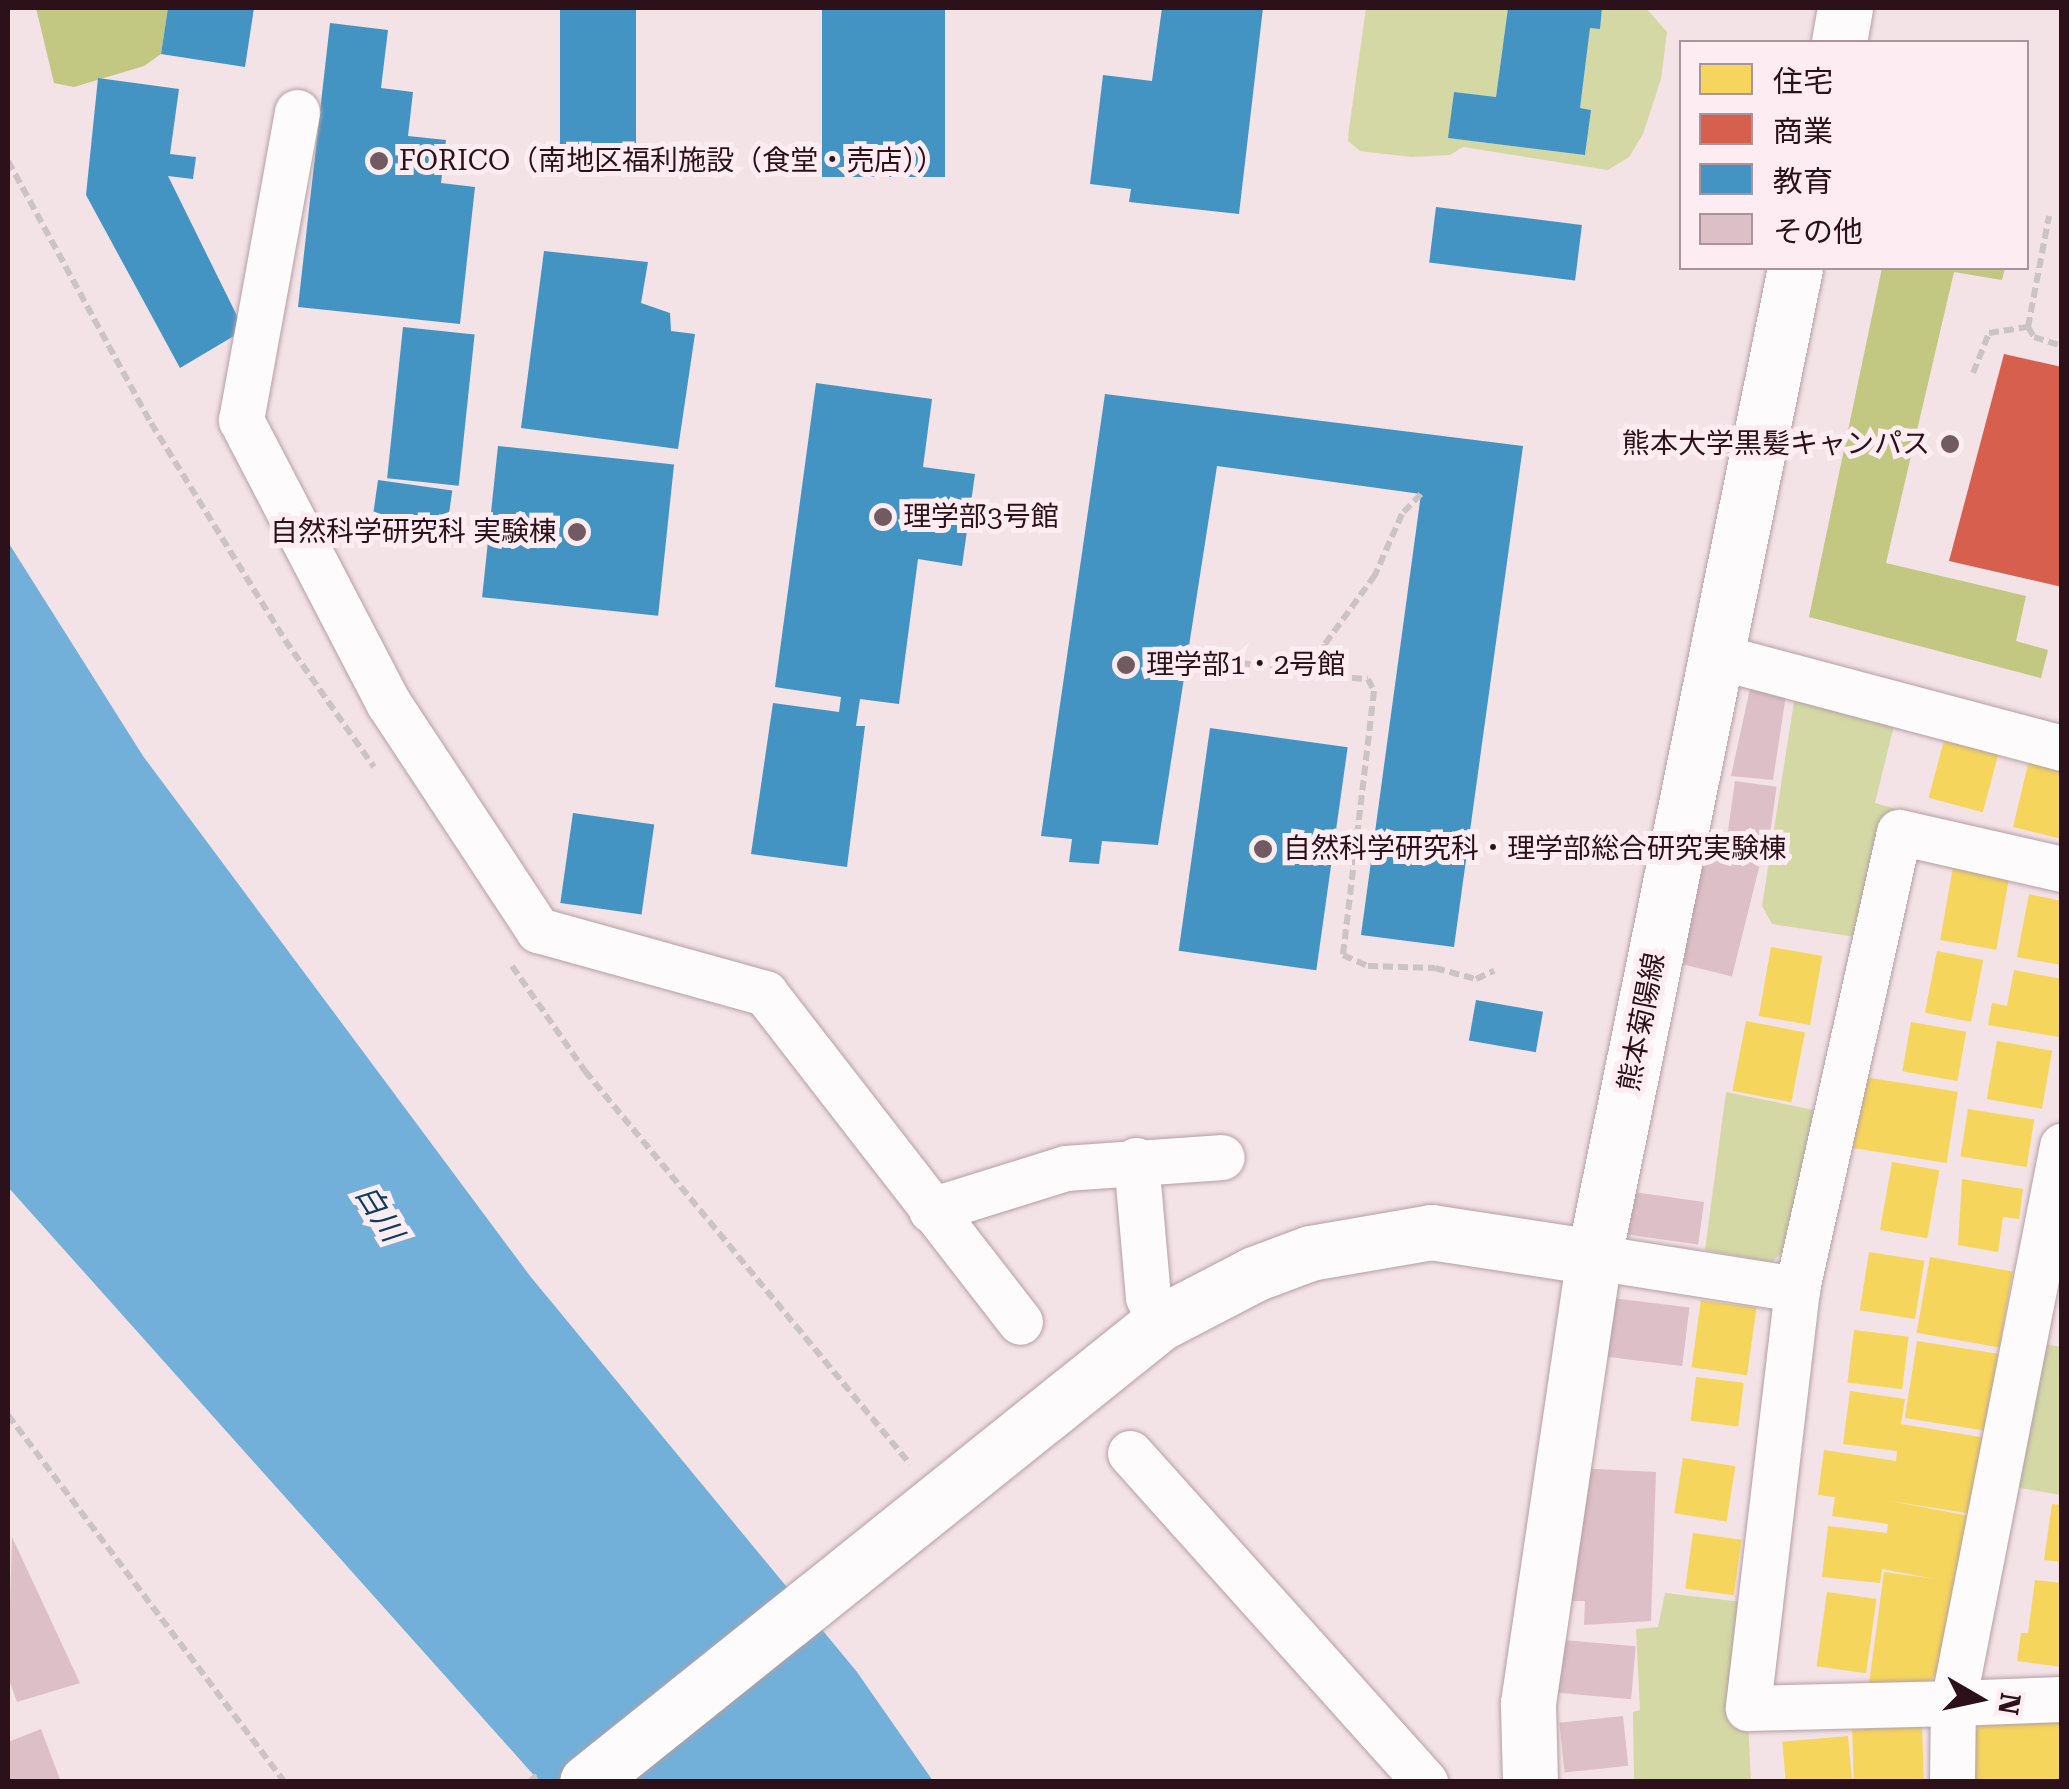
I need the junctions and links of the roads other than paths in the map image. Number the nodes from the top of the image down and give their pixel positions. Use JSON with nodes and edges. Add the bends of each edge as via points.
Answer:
{"nodes":[{"id":1,"x":1845,"y":8,"type":"edge"},
{"id":2,"x":1839,"y":40,"type":"edge"},
{"id":3,"x":297,"y":112,"type":"dead end"},
{"id":4,"x":1796,"y":270,"type":"edge"},
{"id":5,"x":1716,"y":656,"type":"junction"},
{"id":6,"x":2062,"y":748,"type":"edge"},
{"id":7,"x":2062,"y":868,"type":"edge"},
{"id":8,"x":2062,"y":1146,"type":"edge"},
{"id":9,"x":1222,"y":1157,"type":"dead end"},
{"id":10,"x":1136,"y":1160,"type":"junction"},
{"id":11,"x":931,"y":1210,"type":"junction"},
{"id":12,"x":1594,"y":1258,"type":"junction"},
{"id":13,"x":1797,"y":1289,"type":"junction"},
{"id":14,"x":1020,"y":1322,"type":"dead end"},
{"id":15,"x":1160,"y":1322,"type":"junction"},
{"id":16,"x":1130,"y":1453,"type":"dead end"},
{"id":17,"x":2062,"y":1699,"type":"edge"},
{"id":18,"x":1953,"y":1703,"type":"junction"},
{"id":19,"x":587,"y":1782,"type":"edge"},
{"id":20,"x":1425,"y":1782,"type":"edge"},
{"id":21,"x":1530,"y":1782,"type":"edge"},
{"id":22,"x":1952,"y":1782,"type":"edge"}],
"edges":[{"from":1,"to":2,"type":"main road"},
{"from":3,"to":11,"type":"street","via":[[241,420],[388,704],[538,930],[765,993]]},
{"from":4,"to":5,"type":"main road","name":"熊本菊陽線"},
{"from":5,"to":6,"type":"street"},
{"from":5,"to":12,"type":"main road","name":"熊本菊陽線"},
{"from":7,"to":13,"type":"street","via":[[1899,832]]},
{"from":8,"to":18,"type":"street"},
{"from":9,"to":10,"type":"street"},
{"from":10,"to":11,"type":"street","via":[[1066,1168]]},
{"from":10,"to":15,"type":"street","via":[[1148,1297]]},
{"from":11,"to":14,"type":"street"},
{"from":12,"to":13,"type":"street"},
{"from":12,"to":15,"type":"main road","via":[[1431,1232],[1374,1239],[1254,1274]]},
{"from":12,"to":21,"type":"main road","name":"熊本菊陽線","via":[[1528,1704]]},
{"from":13,"to":18,"type":"street","via":[[1748,1708]]},
{"from":15,"to":19,"type":"main road"},
{"from":16,"to":20,"type":"street"},
{"from":17,"to":18,"type":"street"},
{"from":18,"to":22,"type":"street"}]}
